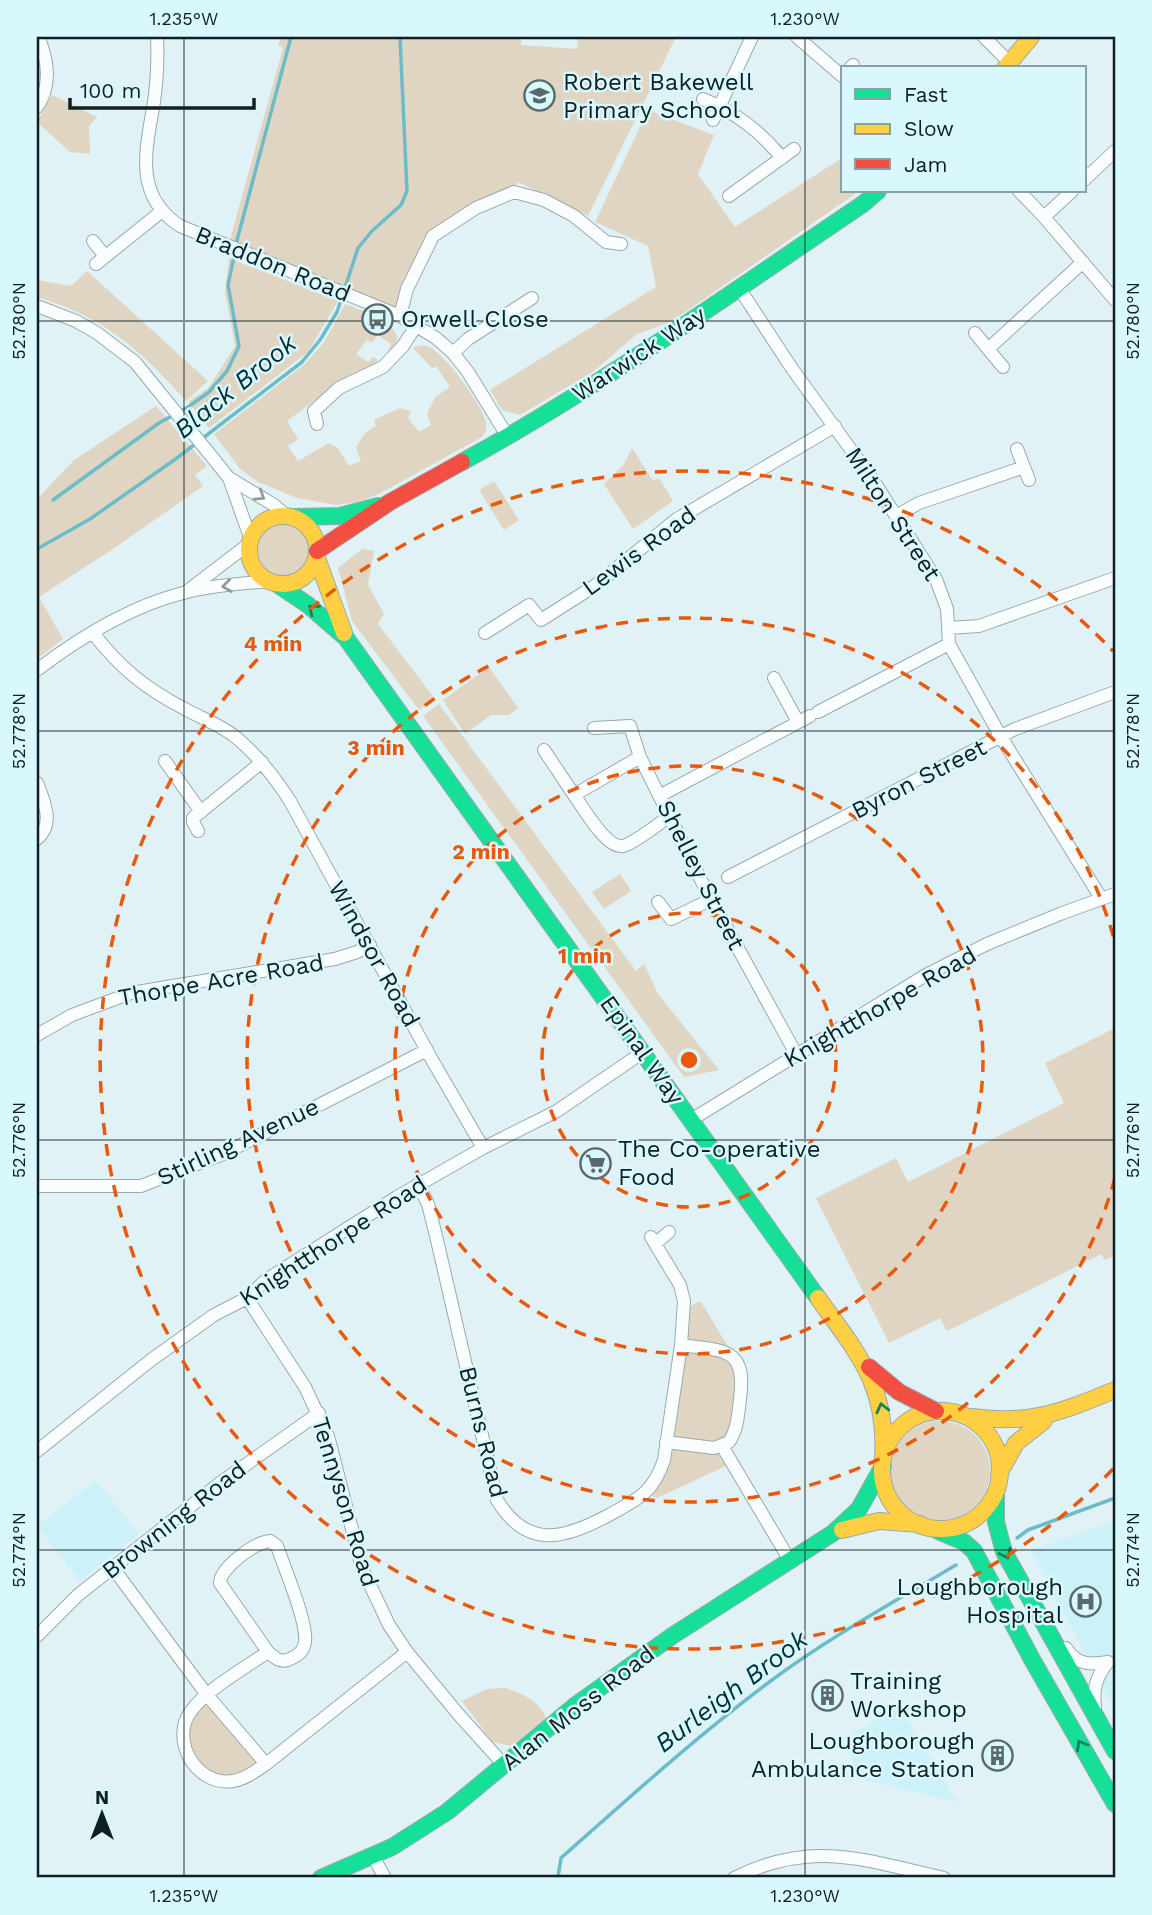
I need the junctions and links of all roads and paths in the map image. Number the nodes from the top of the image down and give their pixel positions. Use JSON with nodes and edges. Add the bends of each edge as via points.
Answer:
{"nodes":[{"id":1,"x":38,"y":37,"type":"edge"},
{"id":2,"x":157,"y":37,"type":"edge"},
{"id":3,"x":752,"y":37,"type":"edge"},
{"id":4,"x":797,"y":37,"type":"edge"},
{"id":5,"x":984,"y":37,"type":"edge"},
{"id":6,"x":1031,"y":37,"type":"edge"},
{"id":7,"x":1007,"y":66,"type":"edge"},
{"id":8,"x":840,"y":80,"type":"edge"},
{"id":9,"x":703,"y":99,"type":"dead end"},
{"id":10,"x":719,"y":106,"type":"junction"},
{"id":11,"x":37,"y":107,"type":"edge"},
{"id":12,"x":713,"y":120,"type":"dead end"},
{"id":13,"x":794,"y":149,"type":"dead end"},
{"id":14,"x":1115,"y":151,"type":"edge"},
{"id":15,"x":782,"y":158,"type":"junction"},
{"id":16,"x":1086,"y":178,"type":"edge"},
{"id":17,"x":877,"y":192,"type":"edge"},
{"id":18,"x":1020,"y":192,"type":"edge"},
{"id":19,"x":1071,"y":192,"type":"edge"},
{"id":20,"x":729,"y":196,"type":"dead end"},
{"id":21,"x":162,"y":211,"type":"junction"},
{"id":22,"x":1044,"y":217,"type":"junction"},
{"id":23,"x":93,"y":241,"type":"dead end"},
{"id":24,"x":621,"y":244,"type":"dead end"},
{"id":25,"x":1083,"y":262,"type":"junction"},
{"id":26,"x":739,"y":288,"type":"junction"},
{"id":27,"x":531,"y":298,"type":"dead end"},
{"id":28,"x":1115,"y":300,"type":"edge"},
{"id":29,"x":37,"y":306,"type":"edge"},
{"id":30,"x":400,"y":316,"type":"junction"},
{"id":31,"x":415,"y":326,"type":"junction"},
{"id":32,"x":975,"y":333,"type":"dead end"},
{"id":33,"x":988,"y":349,"type":"junction"},
{"id":34,"x":453,"y":353,"type":"junction"},
{"id":35,"x":1003,"y":367,"type":"dead end"},
{"id":36,"x":317,"y":424,"type":"dead end"},
{"id":37,"x":835,"y":426,"type":"junction"},
{"id":38,"x":508,"y":437,"type":"junction"},
{"id":39,"x":1017,"y":449,"type":"dead end"},
{"id":40,"x":229,"y":478,"type":"junction"},
{"id":41,"x":390,"y":502,"type":"junction"},
{"id":42,"x":896,"y":516,"type":"junction"},
{"id":43,"x":290,"y":517,"type":"junction"},
{"id":44,"x":251,"y":542,"type":"junction"},
{"id":45,"x":317,"y":555,"type":"junction"},
{"id":46,"x":1115,"y":578,"type":"edge"},
{"id":47,"x":273,"y":582,"type":"junction"},
{"id":48,"x":186,"y":592,"type":"junction"},
{"id":49,"x":947,"y":628,"type":"junction"},
{"id":50,"x":93,"y":633,"type":"junction"},
{"id":51,"x":485,"y":633,"type":"dead end"},
{"id":52,"x":346,"y":638,"type":"junction"},
{"id":53,"x":949,"y":644,"type":"junction"},
{"id":54,"x":37,"y":670,"type":"edge"},
{"id":55,"x":774,"y":678,"type":"dead end"},
{"id":56,"x":1115,"y":692,"type":"edge"},
{"id":57,"x":797,"y":722,"type":"junction"},
{"id":58,"x":594,"y":728,"type":"dead end"},
{"id":59,"x":1001,"y":737,"type":"junction"},
{"id":60,"x":544,"y":750,"type":"dead end"},
{"id":61,"x":640,"y":757,"type":"junction"},
{"id":62,"x":165,"y":761,"type":"dead end"},
{"id":63,"x":262,"y":762,"type":"junction"},
{"id":64,"x":37,"y":783,"type":"edge"},
{"id":65,"x":575,"y":795,"type":"junction"},
{"id":66,"x":661,"y":795,"type":"junction"},
{"id":67,"x":670,"y":816,"type":"junction"},
{"id":68,"x":193,"y":817,"type":"junction"},
{"id":69,"x":198,"y":831,"type":"dead end"},
{"id":70,"x":37,"y":839,"type":"edge"},
{"id":71,"x":728,"y":877,"type":"dead end"},
{"id":72,"x":1115,"y":894,"type":"edge"},
{"id":73,"x":1101,"y":898,"type":"junction"},
{"id":74,"x":712,"y":899,"type":"junction"},
{"id":75,"x":658,"y":902,"type":"dead end"},
{"id":76,"x":370,"y":945,"type":"junction"},
{"id":77,"x":37,"y":1035,"type":"edge"},
{"id":78,"x":427,"y":1050,"type":"junction"},
{"id":79,"x":643,"y":1052,"type":"junction"},
{"id":80,"x":796,"y":1054,"type":"junction"},
{"id":81,"x":691,"y":1119,"type":"junction"},
{"id":82,"x":483,"y":1148,"type":"junction"},
{"id":83,"x":418,"y":1184,"type":"junction"},
{"id":84,"x":37,"y":1186,"type":"edge"},
{"id":85,"x":669,"y":1232,"type":"dead end"},
{"id":86,"x":247,"y":1297,"type":"junction"},
{"id":87,"x":681,"y":1345,"type":"junction"},
{"id":88,"x":863,"y":1361,"type":"junction"},
{"id":89,"x":1115,"y":1390,"type":"edge"},
{"id":90,"x":936,"y":1411,"type":"junction"},
{"id":91,"x":318,"y":1413,"type":"junction"},
{"id":92,"x":968,"y":1416,"type":"junction"},
{"id":93,"x":1047,"y":1418,"type":"junction"},
{"id":94,"x":666,"y":1442,"type":"junction"},
{"id":95,"x":722,"y":1446,"type":"junction"},
{"id":96,"x":37,"y":1451,"type":"edge"},
{"id":97,"x":883,"y":1462,"type":"junction"},
{"id":98,"x":997,"y":1481,"type":"junction"},
{"id":99,"x":924,"y":1525,"type":"junction"},
{"id":100,"x":833,"y":1533,"type":"junction"},
{"id":101,"x":789,"y":1559,"type":"junction"},
{"id":102,"x":113,"y":1568,"type":"junction"},
{"id":103,"x":1034,"y":1607,"type":"junction"},
{"id":104,"x":37,"y":1636,"type":"edge"},
{"id":105,"x":268,"y":1652,"type":"junction"},
{"id":106,"x":407,"y":1652,"type":"junction"},
{"id":107,"x":207,"y":1695,"type":"junction"},
{"id":108,"x":1097,"y":1717,"type":"junction"},
{"id":109,"x":1115,"y":1751,"type":"edge"},
{"id":110,"x":266,"y":1764,"type":"junction"},
{"id":111,"x":505,"y":1766,"type":"junction"},
{"id":112,"x":1115,"y":1804,"type":"edge"},
{"id":113,"x":373,"y":1856,"type":"junction"},
{"id":114,"x":321,"y":1878,"type":"edge"},
{"id":115,"x":385,"y":1878,"type":"edge"},
{"id":116,"x":734,"y":1878,"type":"edge"},
{"id":117,"x":944,"y":1878,"type":"edge"}],
"edges":[{"from":1,"to":11,"type":"street","via":[[47,74]]},
{"from":2,"to":21,"type":"street","via":[[157,79],[145,167],[150,190]]},
{"from":3,"to":10,"type":"street"},
{"from":4,"to":8,"type":"street"},
{"from":5,"to":7,"type":"street"},
{"from":6,"to":7,"type":"street"},
{"from":9,"to":10,"type":"street"},
{"from":10,"to":12,"type":"street"},
{"from":10,"to":15,"type":"street","via":[[736,114]]},
{"from":13,"to":15,"type":"street"},
{"from":14,"to":16,"type":"street"},
{"from":15,"to":20,"type":"street"},
{"from":17,"to":26,"type":"street","name":"Warwick Way"},
{"from":18,"to":22,"type":"street"},
{"from":19,"to":22,"type":"street"},
{"from":21,"to":23,"type":"street","via":[[100,260]]},
{"from":21,"to":30,"type":"street","name":"Braddon Road","via":[[180,226]]},
{"from":22,"to":25,"type":"street"},
{"from":24,"to":30,"type":"street","via":[[606,242],[544,200],[513,192],[476,208],[433,236],[407,289]]},
{"from":25,"to":28,"type":"street"},
{"from":25,"to":33,"type":"street"},
{"from":26,"to":37,"type":"street","name":"Milton Street"},
{"from":26,"to":38,"type":"street","name":"Warwick Way"},
{"from":27,"to":34,"type":"street","via":[[468,338]]},
{"from":29,"to":40,"type":"street","via":[[76,321],[135,362]]},
{"from":30,"to":31,"type":"street","name":"Braddon Road"},
{"from":31,"to":34,"type":"street","name":"Braddon Road"},
{"from":31,"to":36,"type":"street","via":[[383,367],[339,388],[314,411]]},
{"from":32,"to":33,"type":"street"},
{"from":33,"to":35,"type":"street"},
{"from":34,"to":38,"type":"street","name":"Braddon Road"},
{"from":37,"to":42,"type":"street","name":"Milton Street"},
{"from":37,"to":51,"type":"street","name":"Lewis Road","via":[[677,519],[596,585],[541,620],[529,605]]},
{"from":38,"to":41,"type":"street","name":"Warwick Way"},
{"from":39,"to":42,"type":"street","via":[[1026,473],[919,503]]},
{"from":40,"to":43,"type":"street","one_way":true},
{"from":40,"to":44,"type":"street"},
{"from":41,"to":43,"type":"street","name":"Warwick Way","via":[[340,516]]},
{"from":41,"to":45,"type":"street","name":"Warwick Way"},
{"from":42,"to":49,"type":"street","name":"Milton Street","via":[[943,593]]},
{"from":43,"to":44,"type":"street","via":[[265,522]]},
{"from":43,"to":45,"type":"street","via":[[310,528]]},
{"from":44,"to":47,"type":"street","via":[[255,569]]},
{"from":44,"to":48,"type":"street"},
{"from":45,"to":47,"type":"street","via":[[306,576],[288,584]]},
{"from":45,"to":52,"type":"street","name":"Epinal Way"},
{"from":46,"to":49,"type":"street","via":[[979,626]]},
{"from":47,"to":48,"type":"street","one_way":true},
{"from":52,"to":47,"type":"street","name":"Epinal Way","one_way":true},
{"from":48,"to":50,"type":"street","via":[[154,602]]},
{"from":49,"to":53,"type":"street","name":"Milton Street"},
{"from":50,"to":54,"type":"street"},
{"from":50,"to":63,"type":"street","name":"Windsor Road","via":[[114,660],[147,688],[221,727]]},
{"from":52,"to":79,"type":"street","name":"Epinal Way"},
{"from":53,"to":57,"type":"street"},
{"from":53,"to":59,"type":"street","name":"Milton Street"},
{"from":55,"to":57,"type":"street"},
{"from":56,"to":59,"type":"street","name":"Byron Street"},
{"from":57,"to":66,"type":"street"},
{"from":58,"to":61,"type":"street","name":"Shelley Street","via":[[631,726]]},
{"from":59,"to":71,"type":"street","name":"Byron Street"},
{"from":59,"to":73,"type":"street","name":"Milton Street"},
{"from":60,"to":65,"type":"street"},
{"from":61,"to":65,"type":"street"},
{"from":61,"to":66,"type":"street","name":"Shelley Street"},
{"from":62,"to":68,"type":"street"},
{"from":63,"to":68,"type":"street"},
{"from":63,"to":76,"type":"street","name":"Windsor Road","via":[[290,800]]},
{"from":64,"to":70,"type":"street","via":[[47,813],[45,829]]},
{"from":65,"to":67,"type":"street","via":[[615,846],[624,846]]},
{"from":66,"to":67,"type":"street","name":"Shelley Street"},
{"from":67,"to":74,"type":"street","name":"Shelley Street"},
{"from":68,"to":69,"type":"street"},
{"from":72,"to":73,"type":"street","name":"Knightthorpe Road"},
{"from":73,"to":80,"type":"street","name":"Knightthorpe Road","via":[[987,944],[926,975]]},
{"from":74,"to":75,"type":"street","via":[[671,919]]},
{"from":74,"to":80,"type":"street","name":"Shelley Street"},
{"from":76,"to":77,"type":"street","name":"Thorpe Acre Road","via":[[335,959],[131,993],[72,1014]]},
{"from":76,"to":78,"type":"street","name":"Windsor Road"},
{"from":78,"to":82,"type":"street","name":"Windsor Road"},
{"from":78,"to":84,"type":"street","name":"Stirling Avenue","via":[[223,1154],[141,1186]]},
{"from":79,"to":81,"type":"street","name":"Epinal Way"},
{"from":79,"to":82,"type":"street","name":"Knightthorpe Road","via":[[557,1111]]},
{"from":80,"to":81,"type":"street","name":"Knightthorpe Road"},
{"from":81,"to":88,"type":"street","name":"Epinal Way"},
{"from":82,"to":83,"type":"street","name":"Knightthorpe Road"},
{"from":83,"to":86,"type":"street","name":"Knightthorpe Road","via":[[266,1280]]},
{"from":83,"to":94,"type":"street","name":"Burns Road","via":[[428,1203],[497,1500],[512,1521],[545,1536],[591,1524],[646,1493],[658,1476]]},
{"from":85,"to":87,"type":"street","name":"Burns Road","via":[[653,1240],[682,1291]]},
{"from":86,"to":91,"type":"street","name":"Tennyson Road"},
{"from":86,"to":96,"type":"street","name":"Knightthorpe Road","via":[[151,1360]]},
{"from":87,"to":94,"type":"street","name":"Burns Road"},
{"from":87,"to":95,"type":"street","via":[[719,1350],[741,1368],[737,1424],[729,1442]]},
{"from":88,"to":90,"type":"street","name":"Epinal Way","via":[[881,1379]]},
{"from":97,"to":88,"type":"street","name":"Epinal Way","one_way":true,"via":[[885,1417]]},
{"from":89,"to":93,"type":"street"},
{"from":90,"to":92,"type":"street"},
{"from":90,"to":97,"type":"street","via":[[916,1415],[898,1429]]},
{"from":91,"to":102,"type":"street","name":"Browning Road"},
{"from":91,"to":106,"type":"street","name":"Tennyson Road","via":[[336,1460],[362,1568]]},
{"from":92,"to":93,"type":"street","via":[[1009,1422]]},
{"from":92,"to":98,"type":"street","via":[[993,1442]]},
{"from":93,"to":98,"type":"street","via":[[1016,1443]]},
{"from":94,"to":95,"type":"street"},
{"from":95,"to":101,"type":"street"},
{"from":97,"to":99,"type":"street","via":[[883,1482],[892,1503],[903,1516]]},
{"from":97,"to":100,"type":"street","name":"Alan Moss Road","via":[[859,1509]]},
{"from":98,"to":99,"type":"street","via":[[986,1507],[973,1520],[957,1527]]},
{"from":98,"to":103,"type":"street","one_way":true,"via":[[998,1535]]},
{"from":99,"to":100,"type":"street","name":"Alan Moss Road","via":[[879,1521]]},
{"from":112,"to":99,"type":"street","one_way":true,"via":[[974,1551]]},
{"from":100,"to":101,"type":"street","name":"Alan Moss Road"},
{"from":101,"to":111,"type":"street","name":"Alan Moss Road","via":[[576,1705]]},
{"from":102,"to":104,"type":"street","name":"Browning Road"},
{"from":102,"to":107,"type":"street"},
{"from":103,"to":108,"type":"street"},
{"from":103,"to":108,"type":"street","via":[[1072,1658],[1088,1664],[1108,1662],[1096,1679]]},
{"from":105,"to":105,"type":"street","via":[[220,1583],[220,1576],[262,1542],[270,1541],[277,1546],[306,1639],[297,1656],[287,1661]]},
{"from":105,"to":107,"type":"street"},
{"from":106,"to":110,"type":"street"},
{"from":106,"to":111,"type":"street","name":"Tennyson Road"},
{"from":107,"to":110,"type":"street"},
{"from":107,"to":110,"type":"street","via":[[184,1724],[186,1755],[196,1768],[230,1782]]},
{"from":108,"to":109,"type":"street"},
{"from":111,"to":113,"type":"street","name":"Alan Moss Road","via":[[447,1812]]},
{"from":113,"to":114,"type":"street","name":"Alan Moss Road"},
{"from":113,"to":115,"type":"street"},
{"from":116,"to":117,"type":"street","via":[[785,1858],[833,1855]]}]}
